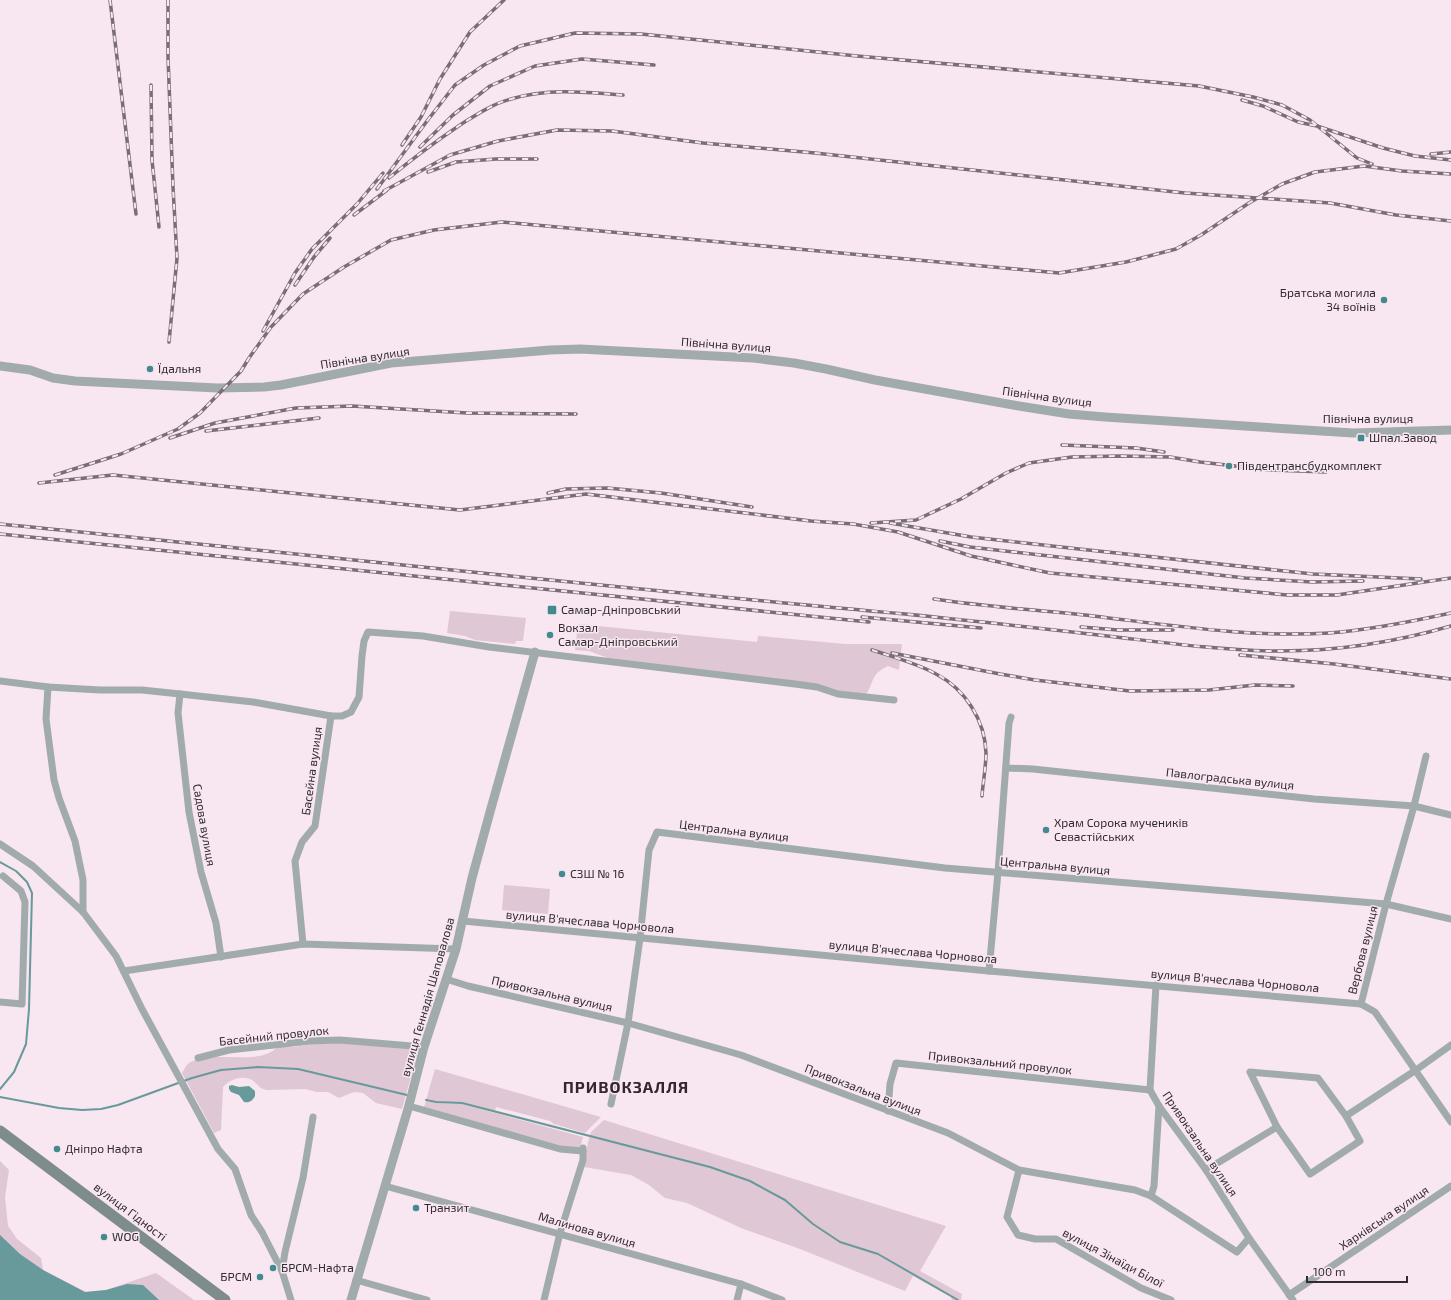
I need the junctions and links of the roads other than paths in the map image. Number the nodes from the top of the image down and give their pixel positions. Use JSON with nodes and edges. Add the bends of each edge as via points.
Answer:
{"nodes":[{"id":1,"x":0,"y":366,"type":"edge"},
{"id":2,"x":1451,"y":430,"type":"edge"},
{"id":3,"x":535,"y":652,"type":"junction"},
{"id":4,"x":0,"y":681,"type":"edge"},
{"id":5,"x":48,"y":687,"type":"junction"},
{"id":6,"x":180,"y":694,"type":"junction"},
{"id":7,"x":894,"y":700,"type":"dead end"},
{"id":8,"x":331,"y":716,"type":"junction"},
{"id":9,"x":1011,"y":717,"type":"dead end"},
{"id":10,"x":1426,"y":756,"type":"dead end"},
{"id":11,"x":1006,"y":768,"type":"junction"},
{"id":12,"x":1414,"y":806,"type":"junction"},
{"id":13,"x":1451,"y":815,"type":"edge"},
{"id":14,"x":0,"y":844,"type":"edge"},
{"id":15,"x":998,"y":872,"type":"junction"},
{"id":16,"x":3,"y":876,"type":"dead end"},
{"id":17,"x":1386,"y":904,"type":"junction"},
{"id":18,"x":83,"y":912,"type":"junction"},
{"id":19,"x":1451,"y":919,"type":"edge"},
{"id":20,"x":462,"y":921,"type":"junction"},
{"id":21,"x":640,"y":938,"type":"junction"},
{"id":22,"x":303,"y":944,"type":"junction"},
{"id":23,"x":456,"y":949,"type":"junction"},
{"id":24,"x":221,"y":957,"type":"junction"},
{"id":25,"x":124,"y":971,"type":"junction"},
{"id":26,"x":989,"y":971,"type":"junction"},
{"id":27,"x":446,"y":979,"type":"junction"},
{"id":28,"x":1156,"y":985,"type":"junction"},
{"id":29,"x":0,"y":1002,"type":"edge"},
{"id":30,"x":1361,"y":1004,"type":"junction"},
{"id":31,"x":628,"y":1023,"type":"junction"},
{"id":32,"x":1451,"y":1045,"type":"edge"},
{"id":33,"x":424,"y":1047,"type":"junction"},
{"id":34,"x":198,"y":1058,"type":"dead end"},
{"id":35,"x":1416,"y":1070,"type":"junction"},
{"id":36,"x":1150,"y":1090,"type":"junction"},
{"id":37,"x":611,"y":1104,"type":"dead end"},
{"id":38,"x":1159,"y":1106,"type":"junction"},
{"id":39,"x":408,"y":1108,"type":"junction"},
{"id":40,"x":888,"y":1111,"type":"junction"},
{"id":41,"x":313,"y":1116,"type":"dead end"},
{"id":42,"x":1346,"y":1116,"type":"junction"},
{"id":43,"x":1451,"y":1122,"type":"edge"},
{"id":44,"x":1278,"y":1127,"type":"junction"},
{"id":45,"x":0,"y":1131,"type":"edge"},
{"id":46,"x":1019,"y":1170,"type":"junction"},
{"id":47,"x":1206,"y":1170,"type":"junction"},
{"id":48,"x":384,"y":1186,"type":"junction"},
{"id":49,"x":1451,"y":1186,"type":"edge"},
{"id":50,"x":1151,"y":1196,"type":"junction"},
{"id":51,"x":560,"y":1233,"type":"junction"},
{"id":52,"x":1249,"y":1238,"type":"junction"},
{"id":53,"x":282,"y":1272,"type":"junction"},
{"id":54,"x":356,"y":1280,"type":"junction"},
{"id":55,"x":741,"y":1284,"type":"junction"},
{"id":56,"x":1291,"y":1297,"type":"edge"},
{"id":57,"x":225,"y":1300,"type":"edge"},
{"id":58,"x":291,"y":1300,"type":"edge"},
{"id":59,"x":351,"y":1300,"type":"edge"},
{"id":60,"x":427,"y":1300,"type":"edge"},
{"id":61,"x":544,"y":1300,"type":"edge"},
{"id":62,"x":736,"y":1300,"type":"edge"},
{"id":63,"x":782,"y":1300,"type":"edge"},
{"id":64,"x":1171,"y":1300,"type":"edge"}],
"edges":[{"from":1,"to":2,"type":"street","name":"Північна вулиця","via":[[25,368],[53,378],[75,381],[247,388],[282,385],[392,364],[580,349],[753,358],[794,363],[1069,414],[1353,433]]},
{"from":3,"to":7,"type":"street","via":[[795,684],[838,694]]},
{"from":3,"to":8,"type":"street","via":[[423,636],[368,632],[364,641],[358,697],[351,712],[342,716]]},
{"from":3,"to":20,"type":"street","name":"вулиця Геннадія Шаповалова"},
{"from":4,"to":5,"type":"street"},
{"from":5,"to":6,"type":"street"},
{"from":5,"to":18,"type":"street","via":[[46,719],[54,780],[75,841],[83,880]]},
{"from":6,"to":8,"type":"street","via":[[253,702]]},
{"from":6,"to":24,"type":"street","name":"Садова вулиця","via":[[178,713],[189,812],[200,872],[216,923]]},
{"from":8,"to":22,"type":"street","name":"Басейна вулиця","via":[[315,826],[302,842],[295,862]]},
{"from":9,"to":11,"type":"street"},
{"from":10,"to":12,"type":"street","name":"Вербова вулиця"},
{"from":11,"to":12,"type":"street","name":"Павлоградська вулиця","via":[[1314,799]]},
{"from":11,"to":15,"type":"street"},
{"from":12,"to":13,"type":"street","name":"Павлоградська вулиця"},
{"from":12,"to":17,"type":"street","name":"Вербова вулиця"},
{"from":14,"to":18,"type":"street","via":[[33,866]]},
{"from":15,"to":17,"type":"street","name":"Центральна вулиця"},
{"from":15,"to":21,"type":"street","name":"Центральна вулиця","via":[[945,868],[657,832],[649,850]]},
{"from":15,"to":26,"type":"street"},
{"from":16,"to":29,"type":"street","via":[[21,891],[25,902],[22,1004]]},
{"from":17,"to":19,"type":"street","name":"Центральна вулиця"},
{"from":17,"to":30,"type":"street","name":"Вербова вулиця"},
{"from":18,"to":25,"type":"street"},
{"from":20,"to":21,"type":"street","name":"вулиця В'ячеслава Чорновола"},
{"from":20,"to":23,"type":"street","name":"вулиця Геннадія Шаповалова"},
{"from":21,"to":26,"type":"street","name":"вулиця В'ячеслава Чорновола"},
{"from":21,"to":31,"type":"street"},
{"from":22,"to":23,"type":"street"},
{"from":22,"to":24,"type":"street"},
{"from":23,"to":27,"type":"street","name":"вулиця Геннадія Шаповалова"},
{"from":24,"to":25,"type":"street"},
{"from":25,"to":53,"type":"street","via":[[218,1149],[235,1169],[251,1215]]},
{"from":26,"to":28,"type":"street","name":"вулиця В'ячеслава Чорновола"},
{"from":27,"to":31,"type":"street","name":"Привокзальна вулиця"},
{"from":27,"to":33,"type":"street","name":"вулиця Геннадія Шаповалова"},
{"from":28,"to":30,"type":"street","name":"вулиця В'ячеслава Чорновола"},
{"from":28,"to":36,"type":"street","name":"Привокзальна вулиця"},
{"from":30,"to":35,"type":"street","name":"Вербова вулиця","via":[[1375,1012]]},
{"from":31,"to":37,"type":"street"},
{"from":31,"to":40,"type":"street","name":"Привокзальна вулиця","via":[[741,1055]]},
{"from":32,"to":35,"type":"street"},
{"from":33,"to":34,"type":"street","name":"Басейний провулок","via":[[340,1040],[310,1041],[229,1050]]},
{"from":33,"to":39,"type":"street","name":"вулиця Геннадія Шаповалова"},
{"from":35,"to":42,"type":"street"},
{"from":35,"to":43,"type":"street","name":"Вербова вулиця"},
{"from":36,"to":38,"type":"street","name":"Привокзальна вулиця"},
{"from":36,"to":40,"type":"street","name":"Привокзальний провулок","via":[[896,1063],[890,1084]]},
{"from":38,"to":47,"type":"street","name":"Привокзальна вулиця"},
{"from":38,"to":50,"type":"street","via":[[1154,1186]]},
{"from":39,"to":48,"type":"street","name":"вулиця Геннадія Шаповалова"},
{"from":39,"to":51,"type":"street","via":[[560,1149],[583,1150],[583,1160]]},
{"from":40,"to":46,"type":"street","name":"Привокзальна вулиця","via":[[948,1133]]},
{"from":41,"to":53,"type":"street","via":[[303,1178]]},
{"from":42,"to":44,"type":"street","via":[[1360,1142],[1310,1174]]},
{"from":42,"to":44,"type":"street","via":[[1318,1078],[1250,1072]]},
{"from":44,"to":47,"type":"street"},
{"from":45,"to":57,"type":"main road","name":"вулиця Гідності"},
{"from":46,"to":50,"type":"street","name":"Привокзальна вулиця","via":[[1135,1190]]},
{"from":46,"to":64,"type":"street","name":"вулиця Зінаїди Білої","via":[[1007,1217],[1018,1234],[1035,1239],[1056,1238],[1141,1288]]},
{"from":47,"to":52,"type":"street","name":"Привокзальна вулиця"},
{"from":48,"to":51,"type":"street","name":"Малинова вулиця"},
{"from":48,"to":54,"type":"street","name":"вулиця Геннадія Шаповалова"},
{"from":49,"to":56,"type":"street","name":"Харківська вулиця"},
{"from":50,"to":52,"type":"street","name":"Привокзальна вулиця","via":[[1237,1252]]},
{"from":51,"to":55,"type":"street","name":"Малинова вулиця"},
{"from":51,"to":61,"type":"street"},
{"from":52,"to":56,"type":"street","name":"Привокзальна вулиця"},
{"from":53,"to":58,"type":"street"},
{"from":54,"to":59,"type":"street","name":"вулиця Геннадія Шаповалова"},
{"from":54,"to":60,"type":"street"},
{"from":55,"to":62,"type":"street"},
{"from":55,"to":63,"type":"street","name":"Малинова вулиця"}]}
